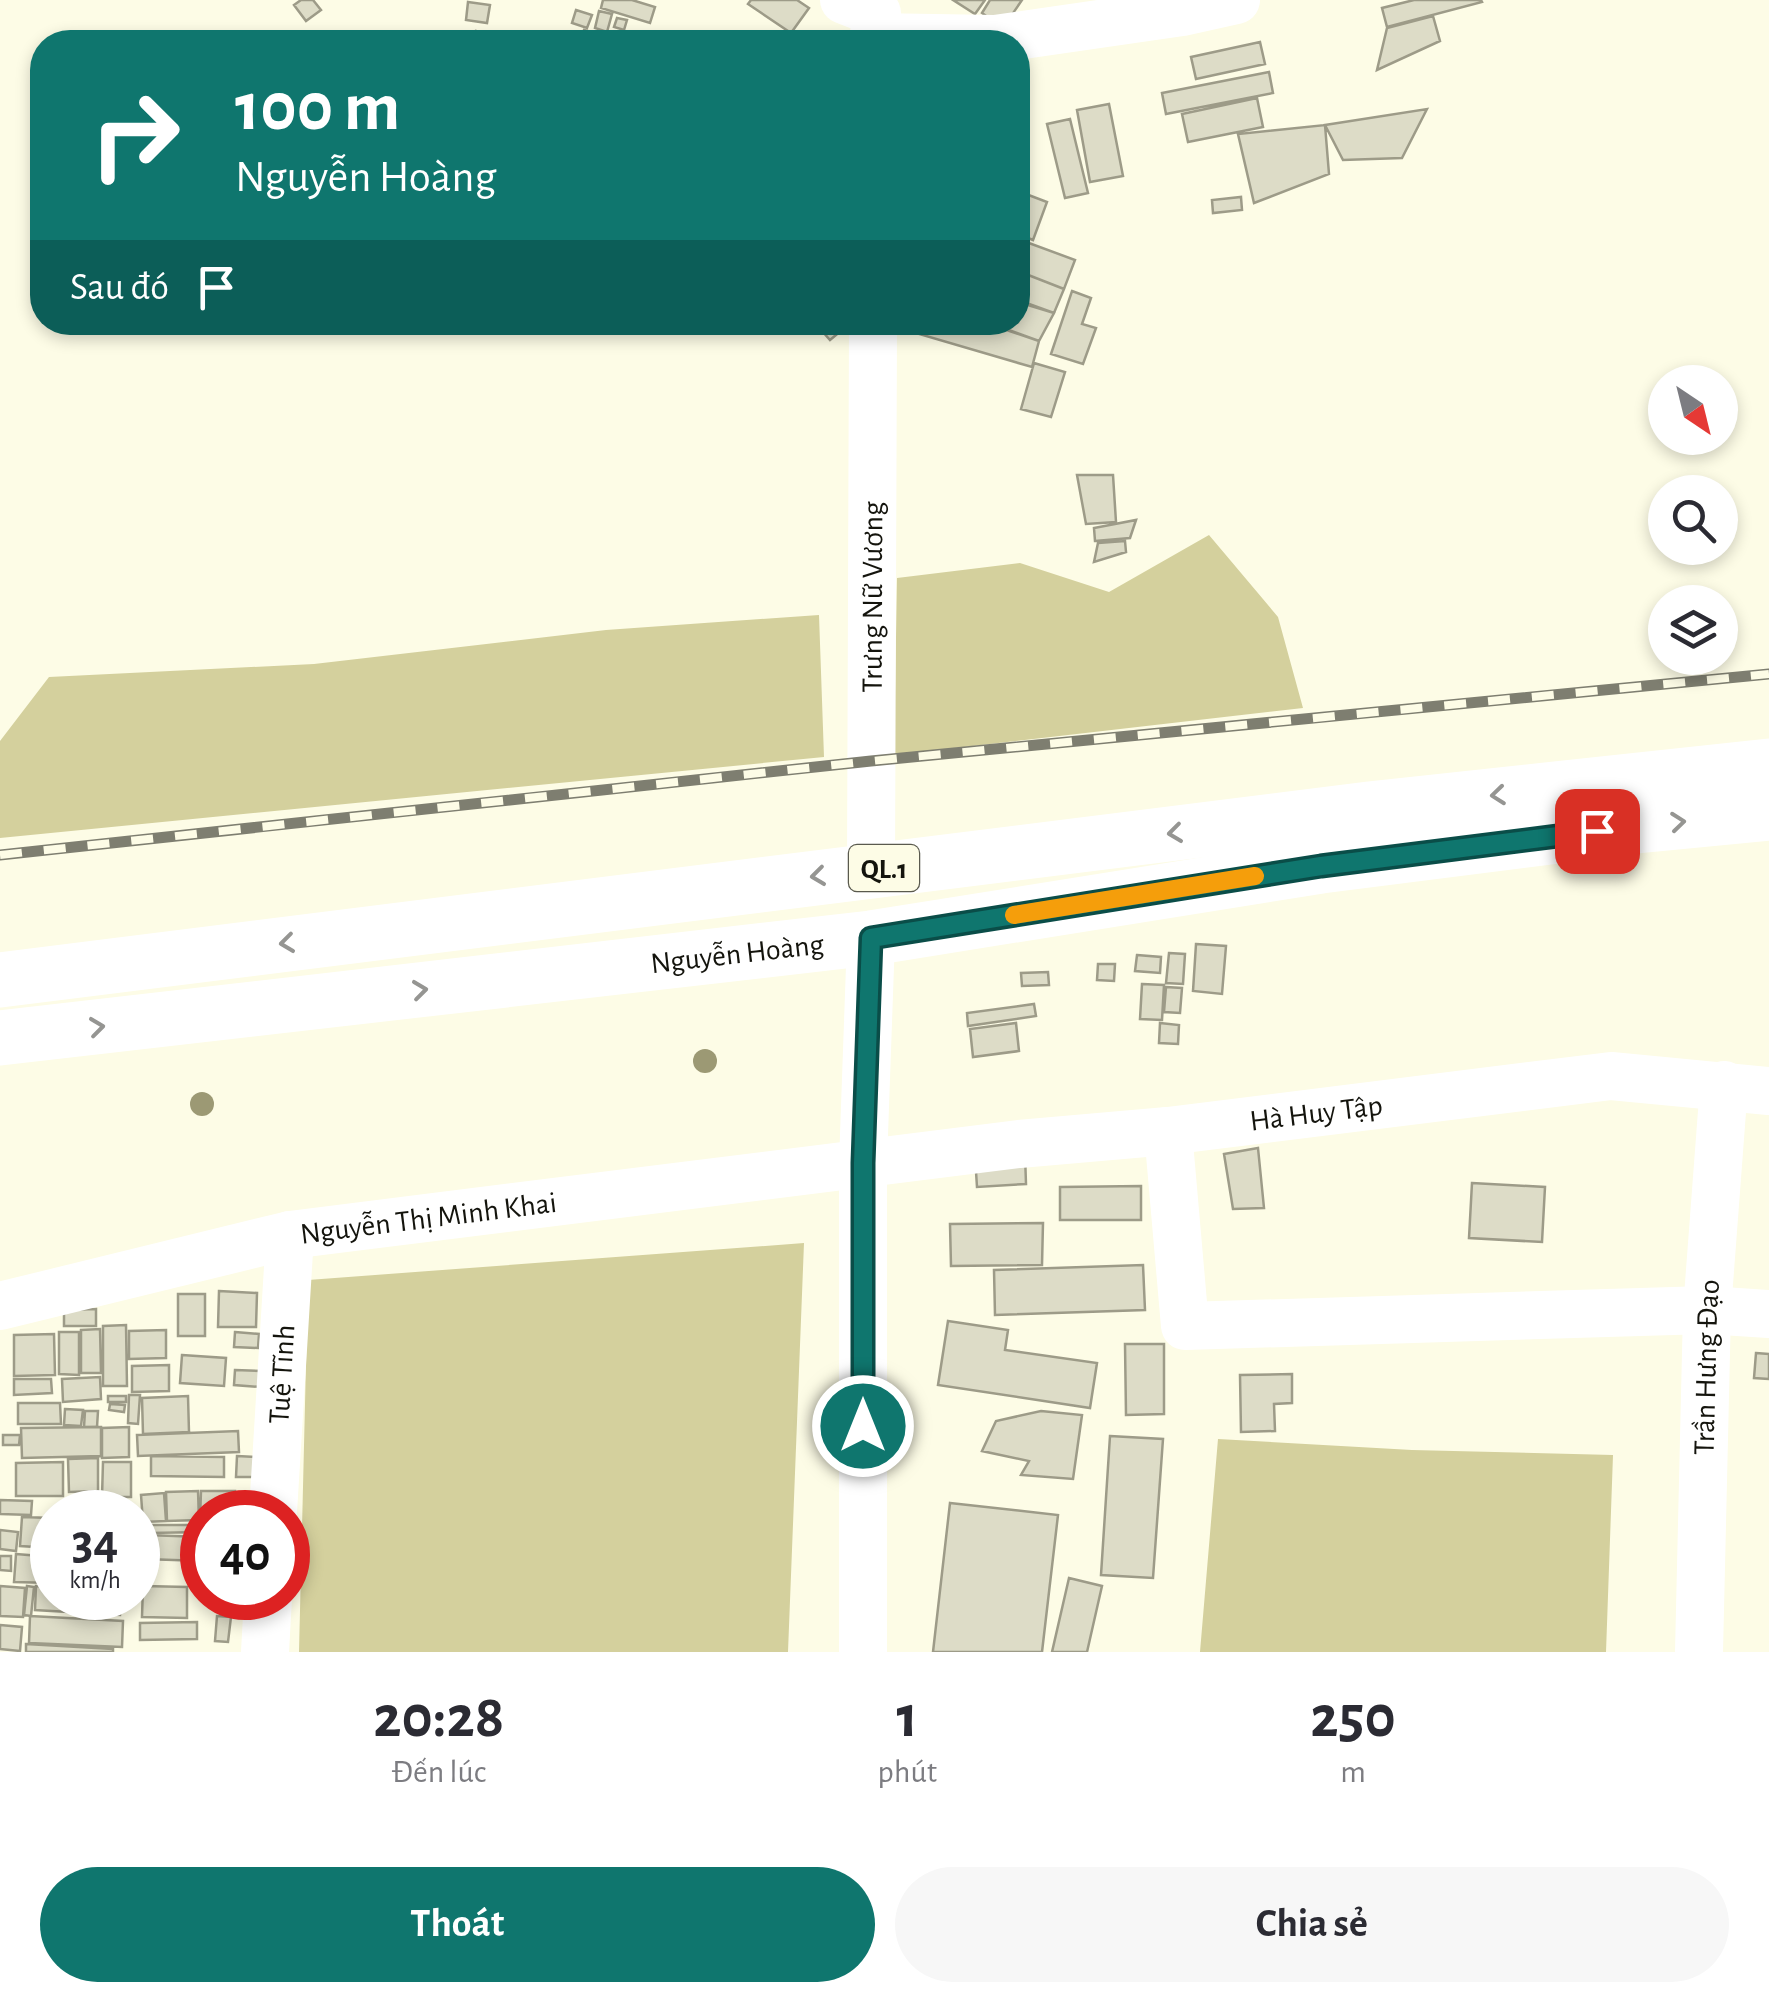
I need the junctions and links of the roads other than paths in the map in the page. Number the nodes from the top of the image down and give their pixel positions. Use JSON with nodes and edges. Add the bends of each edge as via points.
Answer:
{"nodes":[{"id":1,"x":1236,"y":0,"type":"edge"},
{"id":2,"x":870,"y":18,"type":"edge"},
{"id":3,"x":941,"y":30,"type":"edge"},
{"id":4,"x":1030,"y":34,"type":"edge"},
{"id":5,"x":873,"y":335,"type":"edge"},
{"id":6,"x":1769,"y":766,"type":"edge"},
{"id":7,"x":1769,"y":813,"type":"edge"},
{"id":8,"x":871,"y":870,"type":"junction"},
{"id":9,"x":871,"y":938,"type":"junction"},
{"id":10,"x":0,"y":980,"type":"edge"},
{"id":11,"x":0,"y":1038,"type":"edge"},
{"id":12,"x":1746,"y":1088,"type":"edge"},
{"id":13,"x":1168,"y":1132,"type":"junction"},
{"id":14,"x":863,"y":1163,"type":"junction"},
{"id":15,"x":290,"y":1236,"type":"junction"},
{"id":16,"x":0,"y":1306,"type":"edge"},
{"id":17,"x":1707,"y":1310,"type":"junction"},
{"id":18,"x":1769,"y":1314,"type":"edge"},
{"id":19,"x":274,"y":1490,"type":"edge"},
{"id":20,"x":266,"y":1620,"type":"edge"},
{"id":21,"x":264,"y":1652,"type":"edge"},
{"id":22,"x":863,"y":1652,"type":"edge"},
{"id":23,"x":1699,"y":1652,"type":"edge"}],
"edges":[{"from":1,"to":4,"type":"street"},
{"from":2,"to":3,"type":"street"},
{"from":5,"to":8,"type":"street","name":"Trưng Nữ Vương"},
{"from":6,"to":8,"type":"highway","number":"QL.1","one_way":true},
{"from":9,"to":7,"type":"highway","name":"Nguyễn Hoàng","number":"QL.1","one_way":true,"via":[[1321,866]]},
{"from":8,"to":9,"type":"highway"},
{"from":8,"to":10,"type":"highway","number":"QL.1","one_way":true},
{"from":11,"to":9,"type":"highway","name":"Nguyễn Hoàng","number":"QL.1","one_way":true},
{"from":9,"to":14,"type":"street"},
{"from":12,"to":13,"type":"street","name":"Hà Huy Tập","via":[[1611,1076]]},
{"from":12,"to":17,"type":"street","name":"Trần Hưng Đạo"},
{"from":13,"to":14,"type":"street","name":"Hà Huy Tập"},
{"from":13,"to":17,"type":"street","via":[[1185,1326]]},
{"from":14,"to":15,"type":"street","name":"Nguyễn Thị Minh Khai"},
{"from":14,"to":22,"type":"street"},
{"from":15,"to":16,"type":"street","name":"Nguyễn Thị Minh Khai"},
{"from":15,"to":19,"type":"street","name":"Tuệ Tĩnh"},
{"from":17,"to":18,"type":"street"},
{"from":17,"to":23,"type":"street","name":"Trần Hưng Đạo"},
{"from":20,"to":21,"type":"street"}]}
